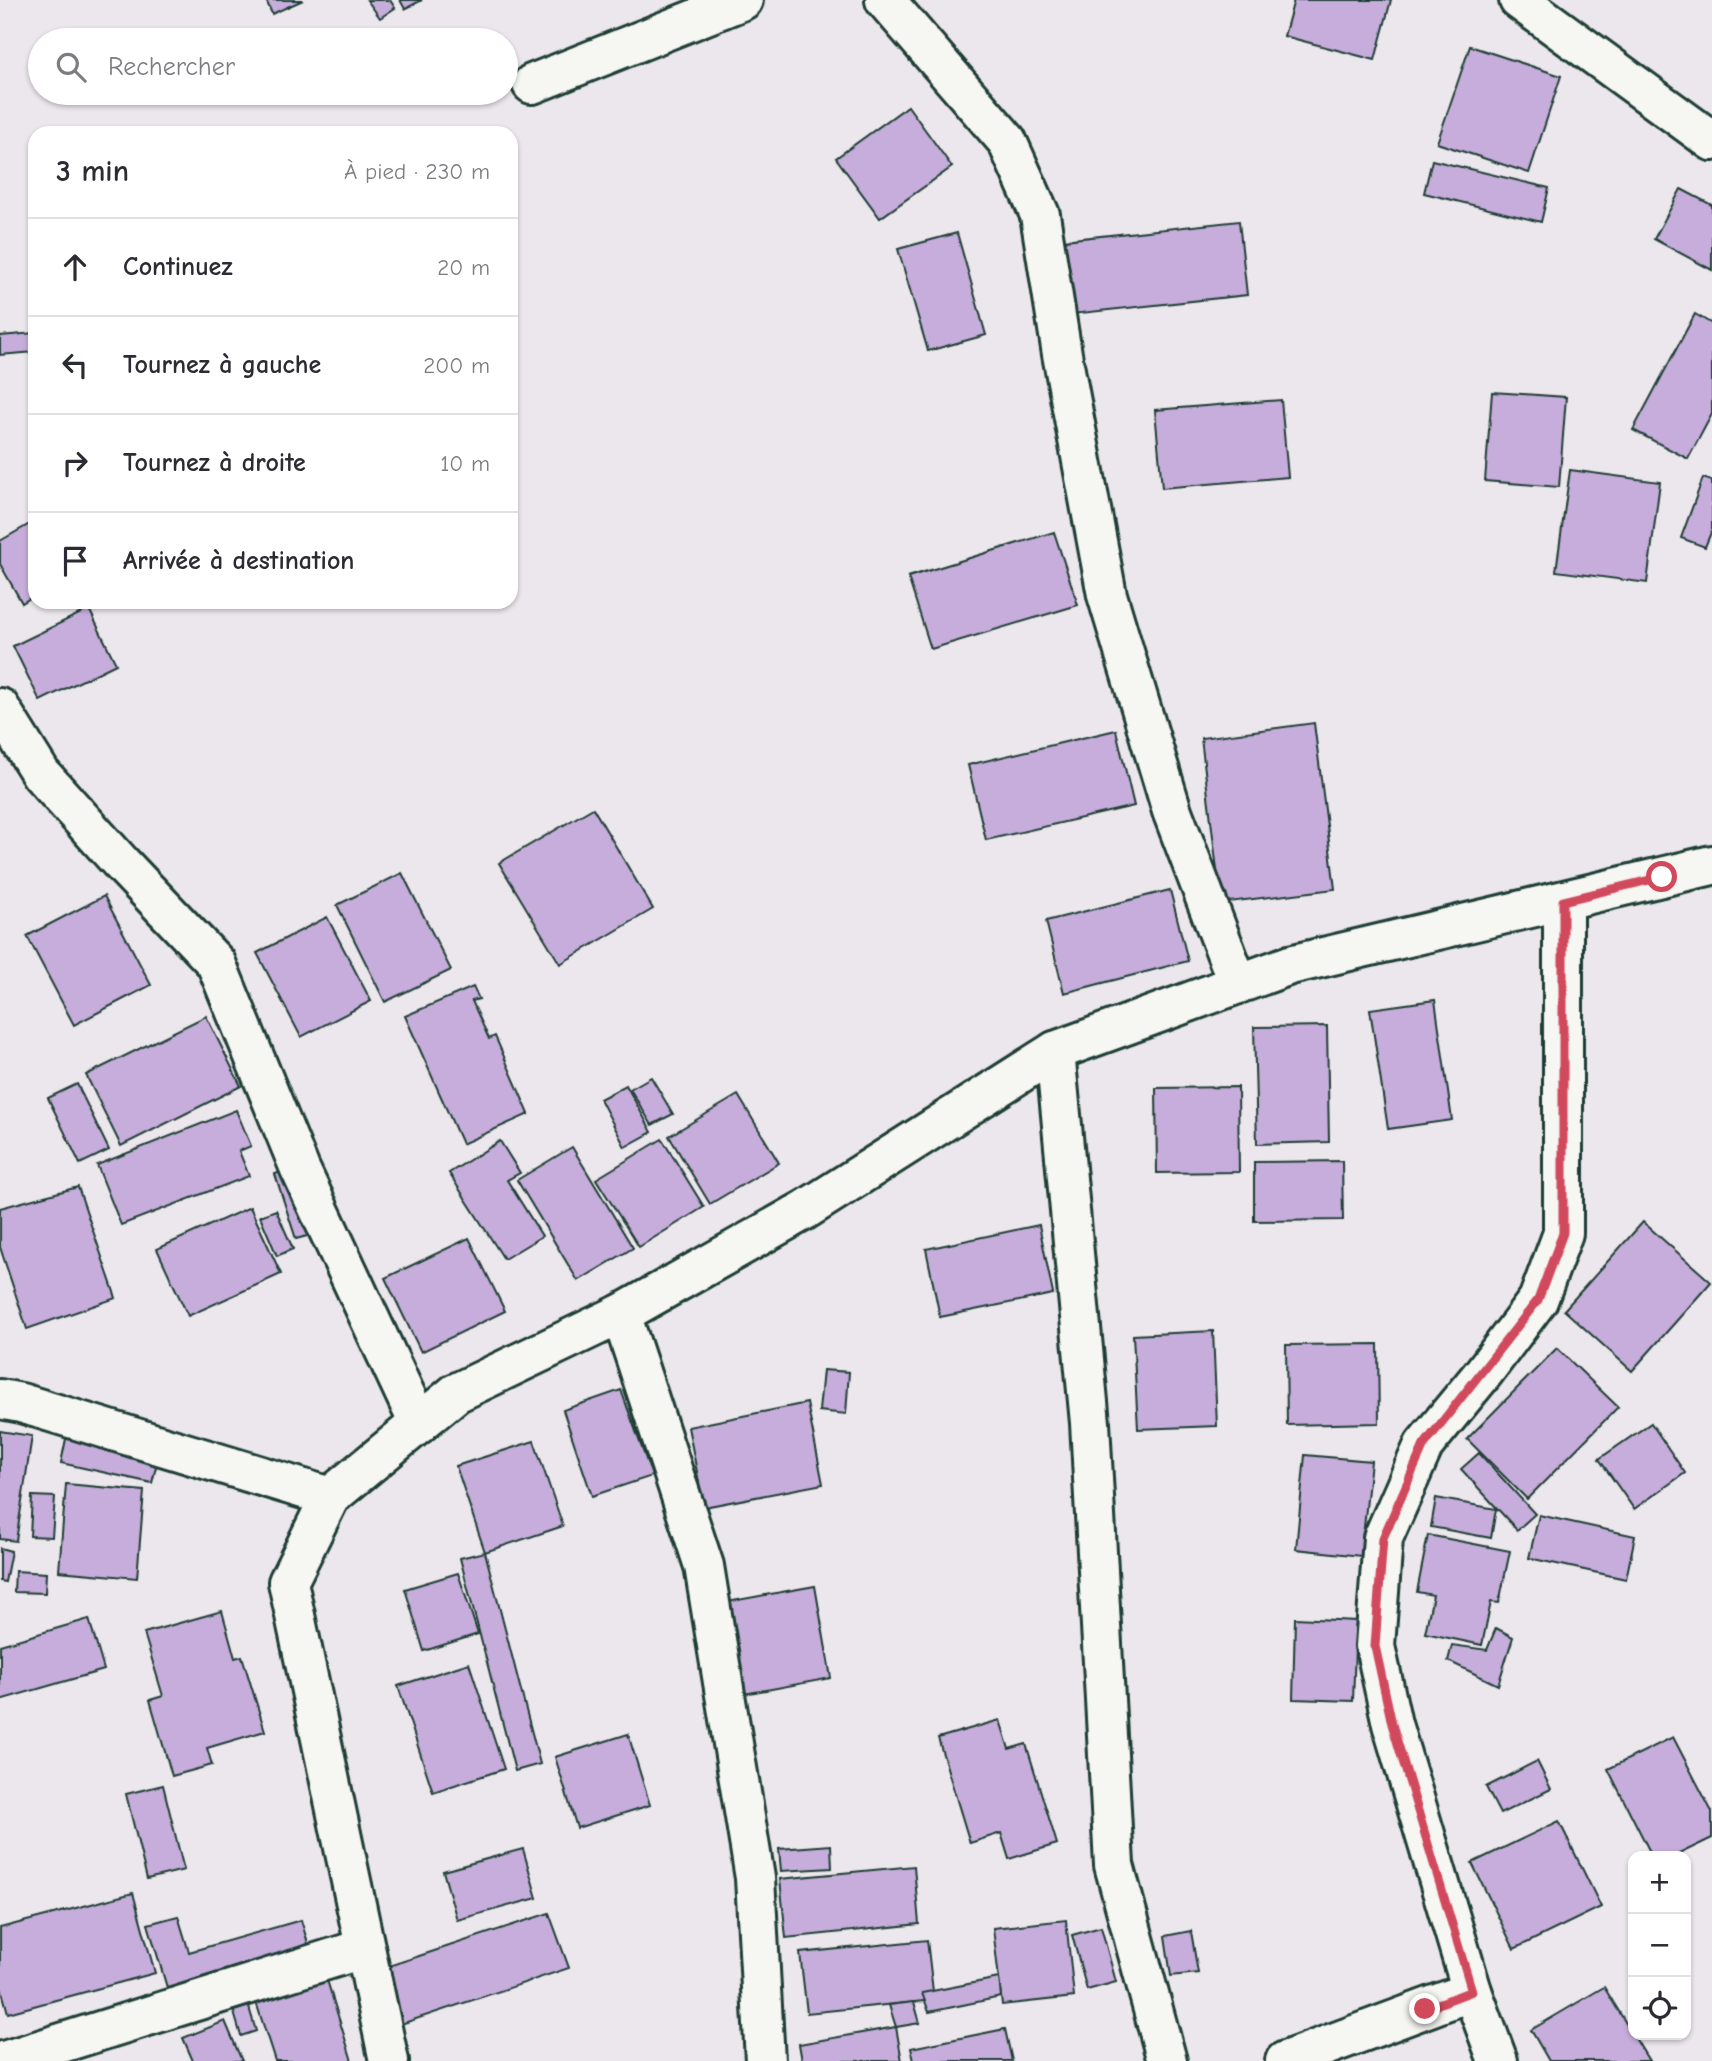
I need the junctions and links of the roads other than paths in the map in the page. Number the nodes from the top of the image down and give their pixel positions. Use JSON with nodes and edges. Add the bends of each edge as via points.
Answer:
{"nodes":[{"id":1,"x":743,"y":0,"type":"edge"},
{"id":2,"x":885,"y":0,"type":"edge"},
{"id":3,"x":1519,"y":0,"type":"edge"},
{"id":4,"x":533,"y":83,"type":"dead end"},
{"id":5,"x":1712,"y":141,"type":"edge"},
{"id":6,"x":0,"y":708,"type":"edge"},
{"id":7,"x":1712,"y":865,"type":"edge"},
{"id":8,"x":1563,"y":901,"type":"junction"},
{"id":9,"x":1238,"y":984,"type":"junction"},
{"id":10,"x":1055,"y":1051,"type":"junction"},
{"id":11,"x":621,"y":1314,"type":"junction"},
{"id":12,"x":0,"y":1399,"type":"edge"},
{"id":13,"x":419,"y":1424,"type":"junction"},
{"id":14,"x":330,"y":1497,"type":"junction"},
{"id":15,"x":365,"y":1948,"type":"junction"},
{"id":16,"x":1472,"y":1991,"type":"junction"},
{"id":17,"x":4,"y":2061,"type":"edge"},
{"id":18,"x":389,"y":2061,"type":"edge"},
{"id":19,"x":765,"y":2061,"type":"edge"},
{"id":20,"x":1167,"y":2061,"type":"edge"},
{"id":21,"x":1284,"y":2061,"type":"edge"},
{"id":22,"x":1498,"y":2061,"type":"edge"}],
"edges":[{"from":1,"to":4,"type":"street"},
{"from":2,"to":9,"type":"street","via":[[1007,141],[1040,215],[1107,595],[1171,811]]},
{"from":3,"to":5,"type":"street"},
{"from":6,"to":13,"type":"street","via":[[41,774],[216,963],[300,1169]]},
{"from":7,"to":8,"type":"street"},
{"from":8,"to":9,"type":"street","via":[[1290,965]]},
{"from":8,"to":16,"type":"street","via":[[1563,1233],[1538,1300],[1424,1445],[1383,1538],[1375,1646],[1392,1724]]},
{"from":9,"to":10,"type":"street"},
{"from":10,"to":11,"type":"street","via":[[805,1210]]},
{"from":10,"to":20,"type":"street","via":[[1090,1423],[1114,1865]]},
{"from":11,"to":13,"type":"street","via":[[456,1393]]},
{"from":11,"to":19,"type":"street","via":[[704,1566],[755,1878]]},
{"from":12,"to":14,"type":"street"},
{"from":13,"to":14,"type":"street"},
{"from":14,"to":15,"type":"street","via":[[288,1582]]},
{"from":15,"to":17,"type":"street"},
{"from":15,"to":18,"type":"street"},
{"from":16,"to":21,"type":"street"},
{"from":16,"to":22,"type":"street"}]}
